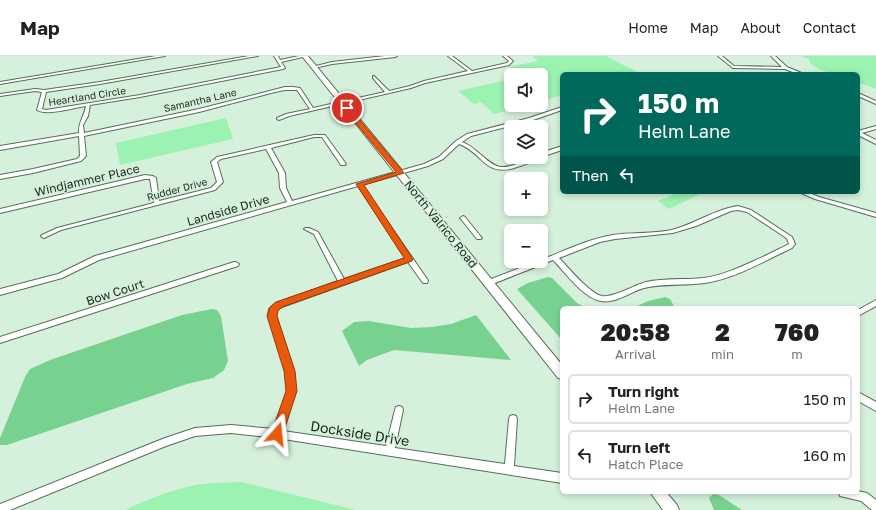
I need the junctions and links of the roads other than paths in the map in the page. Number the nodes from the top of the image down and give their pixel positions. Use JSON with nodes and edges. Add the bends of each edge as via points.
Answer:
{"nodes":[{"id":1,"x":163,"y":56,"type":"edge"},
{"id":2,"x":256,"y":56,"type":"edge"},
{"id":3,"x":300,"y":56,"type":"edge"},
{"id":4,"x":305,"y":56,"type":"edge"},
{"id":5,"x":363,"y":56,"type":"edge"},
{"id":6,"x":395,"y":56,"type":"edge"},
{"id":7,"x":450,"y":56,"type":"edge"},
{"id":8,"x":504,"y":56,"type":"edge"},
{"id":9,"x":720,"y":56,"type":"edge"},
{"id":10,"x":773,"y":56,"type":"edge"},
{"id":11,"x":216,"y":58,"type":"dead end"},
{"id":12,"x":278,"y":59,"type":"edge"},
{"id":13,"x":366,"y":60,"type":"junction"},
{"id":14,"x":218,"y":63,"type":"junction"},
{"id":15,"x":160,"y":67,"type":"dead end"},
{"id":16,"x":314,"y":67,"type":"junction"},
{"id":17,"x":786,"y":68,"type":"junction"},
{"id":18,"x":471,"y":72,"type":"junction"},
{"id":19,"x":797,"y":72,"type":"edge"},
{"id":20,"x":161,"y":73,"type":"junction"},
{"id":21,"x":374,"y":77,"type":"dead end"},
{"id":22,"x":100,"y":78,"type":"dead end"},
{"id":23,"x":100,"y":83,"type":"junction"},
{"id":24,"x":0,"y":84,"type":"edge"},
{"id":25,"x":44,"y":91,"type":"junction"},
{"id":26,"x":388,"y":92,"type":"junction"},
{"id":27,"x":0,"y":95,"type":"edge"},
{"id":28,"x":860,"y":95,"type":"edge"},
{"id":29,"x":342,"y":102,"type":"junction"},
{"id":30,"x":876,"y":103,"type":"edge"},
{"id":31,"x":88,"y":105,"type":"junction"},
{"id":32,"x":312,"y":109,"type":"junction"},
{"id":33,"x":560,"y":109,"type":"edge"},
{"id":34,"x":279,"y":119,"type":"dead end"},
{"id":35,"x":876,"y":127,"type":"edge"},
{"id":36,"x":860,"y":132,"type":"edge"},
{"id":37,"x":82,"y":133,"type":"junction"},
{"id":38,"x":860,"y":134,"type":"edge"},
{"id":39,"x":458,"y":142,"type":"junction"},
{"id":40,"x":876,"y":142,"type":"edge"},
{"id":41,"x":268,"y":147,"type":"junction"},
{"id":42,"x":0,"y":148,"type":"edge"},
{"id":43,"x":560,"y":149,"type":"edge"},
{"id":44,"x":548,"y":153,"type":"edge"},
{"id":45,"x":343,"y":164,"type":"dead end"},
{"id":46,"x":518,"y":164,"type":"edge"},
{"id":47,"x":400,"y":173,"type":"junction"},
{"id":48,"x":0,"y":177,"type":"edge"},
{"id":49,"x":359,"y":184,"type":"junction"},
{"id":50,"x":807,"y":194,"type":"edge"},
{"id":51,"x":157,"y":204,"type":"junction"},
{"id":52,"x":292,"y":204,"type":"junction"},
{"id":53,"x":0,"y":211,"type":"edge"},
{"id":54,"x":876,"y":215,"type":"edge"},
{"id":55,"x":464,"y":218,"type":"dead end"},
{"id":56,"x":307,"y":229,"type":"dead end"},
{"id":57,"x":44,"y":236,"type":"dead end"},
{"id":58,"x":480,"y":238,"type":"dead end"},
{"id":59,"x":554,"y":257,"type":"junction"},
{"id":60,"x":409,"y":259,"type":"junction"},
{"id":61,"x":236,"y":264,"type":"dead end"},
{"id":62,"x":425,"y":281,"type":"dead end"},
{"id":63,"x":342,"y":282,"type":"junction"},
{"id":64,"x":488,"y":283,"type":"junction"},
{"id":65,"x":0,"y":292,"type":"edge"},
{"id":66,"x":876,"y":303,"type":"edge"},
{"id":67,"x":860,"y":313,"type":"edge"},
{"id":68,"x":0,"y":340,"type":"edge"},
{"id":69,"x":560,"y":372,"type":"edge"},
{"id":70,"x":860,"y":397,"type":"edge"},
{"id":71,"x":876,"y":407,"type":"edge"},
{"id":72,"x":399,"y":410,"type":"dead end"},
{"id":73,"x":513,"y":419,"type":"dead end"},
{"id":74,"x":277,"y":434,"type":"junction"},
{"id":75,"x":389,"y":452,"type":"junction"},
{"id":76,"x":509,"y":470,"type":"junction"},
{"id":77,"x":560,"y":478,"type":"edge"},
{"id":78,"x":659,"y":494,"type":"edge"},
{"id":79,"x":852,"y":494,"type":"edge"},
{"id":80,"x":876,"y":506,"type":"edge"},
{"id":81,"x":0,"y":509,"type":"edge"},
{"id":82,"x":672,"y":510,"type":"edge"}],
"edges":[{"from":1,"to":24,"type":"street"},
{"from":2,"to":14,"type":"street","name":"Heartland Circle"},
{"from":3,"to":12,"type":"street"},
{"from":4,"to":12,"type":"street"},
{"from":4,"to":16,"type":"street","name":"North Valrico Road"},
{"from":5,"to":13,"type":"street"},
{"from":6,"to":13,"type":"street"},
{"from":7,"to":18,"type":"street"},
{"from":8,"to":18,"type":"street","via":[[512,62]]},
{"from":9,"to":17,"type":"street","via":[[733,67]]},
{"from":10,"to":17,"type":"street"},
{"from":11,"to":14,"type":"street"},
{"from":12,"to":31,"type":"street","name":"Heartland Circle","via":[[283,67],[278,70]]},
{"from":13,"to":16,"type":"street"},
{"from":14,"to":20,"type":"street","name":"Heartland Circle"},
{"from":15,"to":20,"type":"street"},
{"from":16,"to":29,"type":"street","name":"North Valrico Road"},
{"from":17,"to":19,"type":"street"},
{"from":18,"to":26,"type":"street"},
{"from":20,"to":23,"type":"street","name":"Heartland Circle"},
{"from":21,"to":26,"type":"street"},
{"from":22,"to":23,"type":"street"},
{"from":23,"to":25,"type":"street","name":"Heartland Circle"},
{"from":25,"to":27,"type":"street"},
{"from":25,"to":31,"type":"street","name":"Heartland Circle","via":[[40,111]]},
{"from":26,"to":29,"type":"street"},
{"from":28,"to":30,"type":"street"},
{"from":29,"to":32,"type":"street"},
{"from":29,"to":47,"type":"street","name":"North Valrico Road"},
{"from":31,"to":37,"type":"street","via":[[81,125]]},
{"from":32,"to":34,"type":"street"},
{"from":32,"to":37,"type":"street","name":"Samantha Lane","via":[[298,89],[291,88]]},
{"from":33,"to":39,"type":"street","name":"Landside Drive","via":[[469,136]]},
{"from":35,"to":36,"type":"street"},
{"from":37,"to":42,"type":"street","name":"Samantha Lane"},
{"from":37,"to":48,"type":"street","via":[[83,156],[79,160]]},
{"from":38,"to":40,"type":"street"},
{"from":39,"to":46,"type":"street","via":[[474,149],[495,168],[507,168]]},
{"from":39,"to":47,"type":"street","name":"Landside Drive","via":[[442,158]]},
{"from":41,"to":45,"type":"street","name":"Rudder Drive","via":[[323,136]]},
{"from":41,"to":51,"type":"street","name":"Rudder Drive","via":[[219,158],[214,162],[220,182],[213,189]]},
{"from":41,"to":52,"type":"street","via":[[282,173],[284,188]]},
{"from":43,"to":44,"type":"street"},
{"from":47,"to":49,"type":"street","name":"Landside Drive"},
{"from":47,"to":64,"type":"street","name":"North Valrico Road"},
{"from":49,"to":52,"type":"street","name":"Landside Drive"},
{"from":49,"to":60,"type":"street"},
{"from":50,"to":54,"type":"street"},
{"from":51,"to":53,"type":"street","name":"Windjammer Place","via":[[152,178],[145,177]]},
{"from":51,"to":57,"type":"street","name":"Rudder Drive","via":[[60,229]]},
{"from":52,"to":65,"type":"street","name":"Landside Drive","via":[[97,258],[60,276]]},
{"from":55,"to":58,"type":"street"},
{"from":56,"to":63,"type":"street","via":[[316,233]]},
{"from":59,"to":59,"type":"street","via":[[599,240],[672,232],[738,208],[749,211],[787,236],[792,244],[722,276],[691,282],[654,282],[604,299],[589,292]]},
{"from":59,"to":64,"type":"street"},
{"from":60,"to":62,"type":"street"},
{"from":60,"to":63,"type":"street"},
{"from":61,"to":68,"type":"street","name":"Bow Court"},
{"from":63,"to":74,"type":"street","via":[[273,309],[272,316],[290,371],[291,391]]},
{"from":64,"to":69,"type":"street","name":"North Valrico Road"},
{"from":66,"to":67,"type":"street"},
{"from":70,"to":71,"type":"street"},
{"from":72,"to":75,"type":"street"},
{"from":73,"to":76,"type":"street"},
{"from":74,"to":75,"type":"street","name":"Dockside Drive"},
{"from":74,"to":81,"type":"street","name":"Dockside Drive","via":[[231,429],[194,432]]},
{"from":75,"to":76,"type":"street","name":"Dockside Drive"},
{"from":76,"to":77,"type":"street","name":"Dockside Drive"},
{"from":78,"to":82,"type":"street"},
{"from":79,"to":80,"type":"street","via":[[863,497]]}]}
